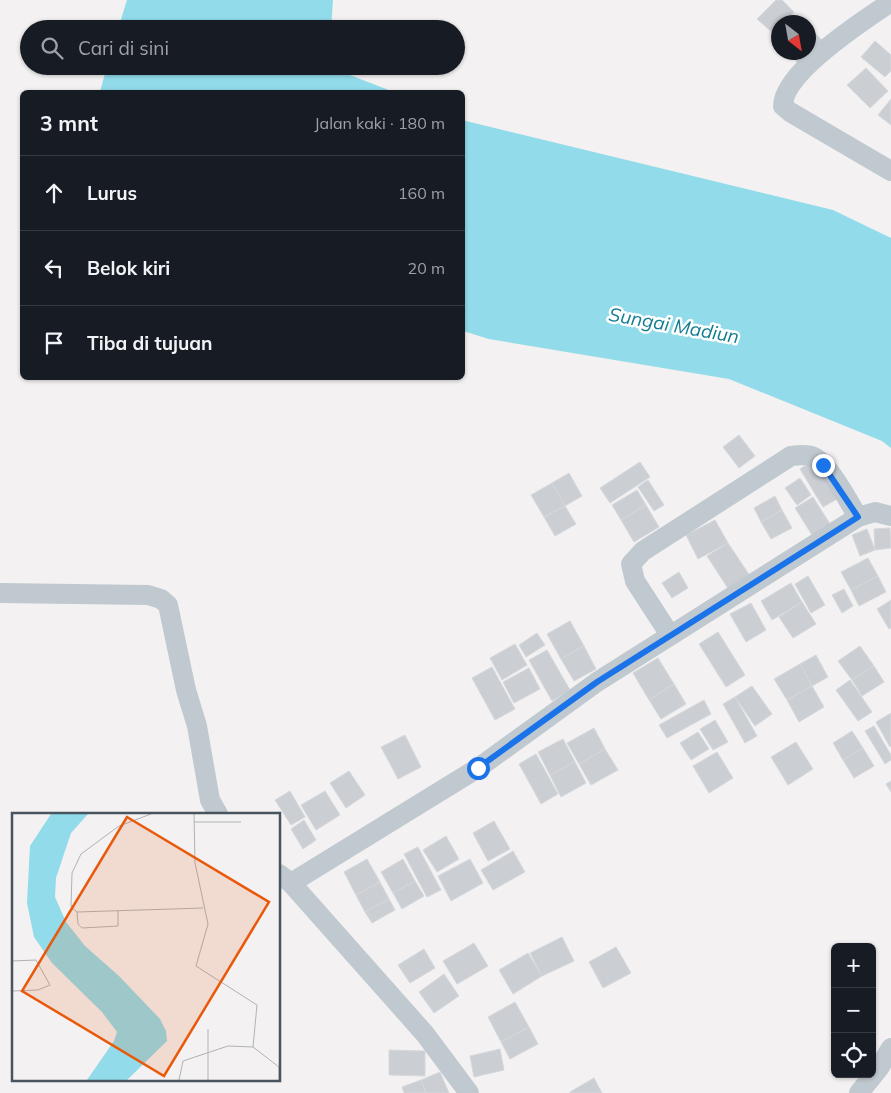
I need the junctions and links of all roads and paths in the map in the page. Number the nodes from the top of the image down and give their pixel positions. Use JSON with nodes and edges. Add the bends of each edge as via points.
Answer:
{"nodes":[{"id":1,"x":891,"y":2,"type":"edge"},
{"id":2,"x":891,"y":171,"type":"edge"},
{"id":3,"x":891,"y":516,"type":"edge"},
{"id":4,"x":858,"y":517,"type":"junction"},
{"id":5,"x":0,"y":593,"type":"edge"},
{"id":6,"x":670,"y":635,"type":"junction"},
{"id":7,"x":217,"y":813,"type":"edge"},
{"id":8,"x":285,"y":878,"type":"edge"},
{"id":9,"x":891,"y":1048,"type":"edge"},
{"id":10,"x":469,"y":1093,"type":"edge"},
{"id":11,"x":859,"y":1093,"type":"edge"}],
"edges":[{"from":1,"to":2,"type":"street","via":[[822,51],[786,90],[783,106]]},
{"from":3,"to":4,"type":"street","via":[[875,512]]},
{"from":4,"to":6,"type":"street"},
{"from":4,"to":6,"type":"street","via":[[823,465],[809,456],[791,456],[642,551],[632,564],[635,581]]},
{"from":5,"to":7,"type":"street","via":[[148,595],[168,605],[197,726],[210,800]]},
{"from":6,"to":8,"type":"street","via":[[597,682],[478,768]]},
{"from":8,"to":10,"type":"street","via":[[425,1034]]},
{"from":9,"to":11,"type":"street"}]}
